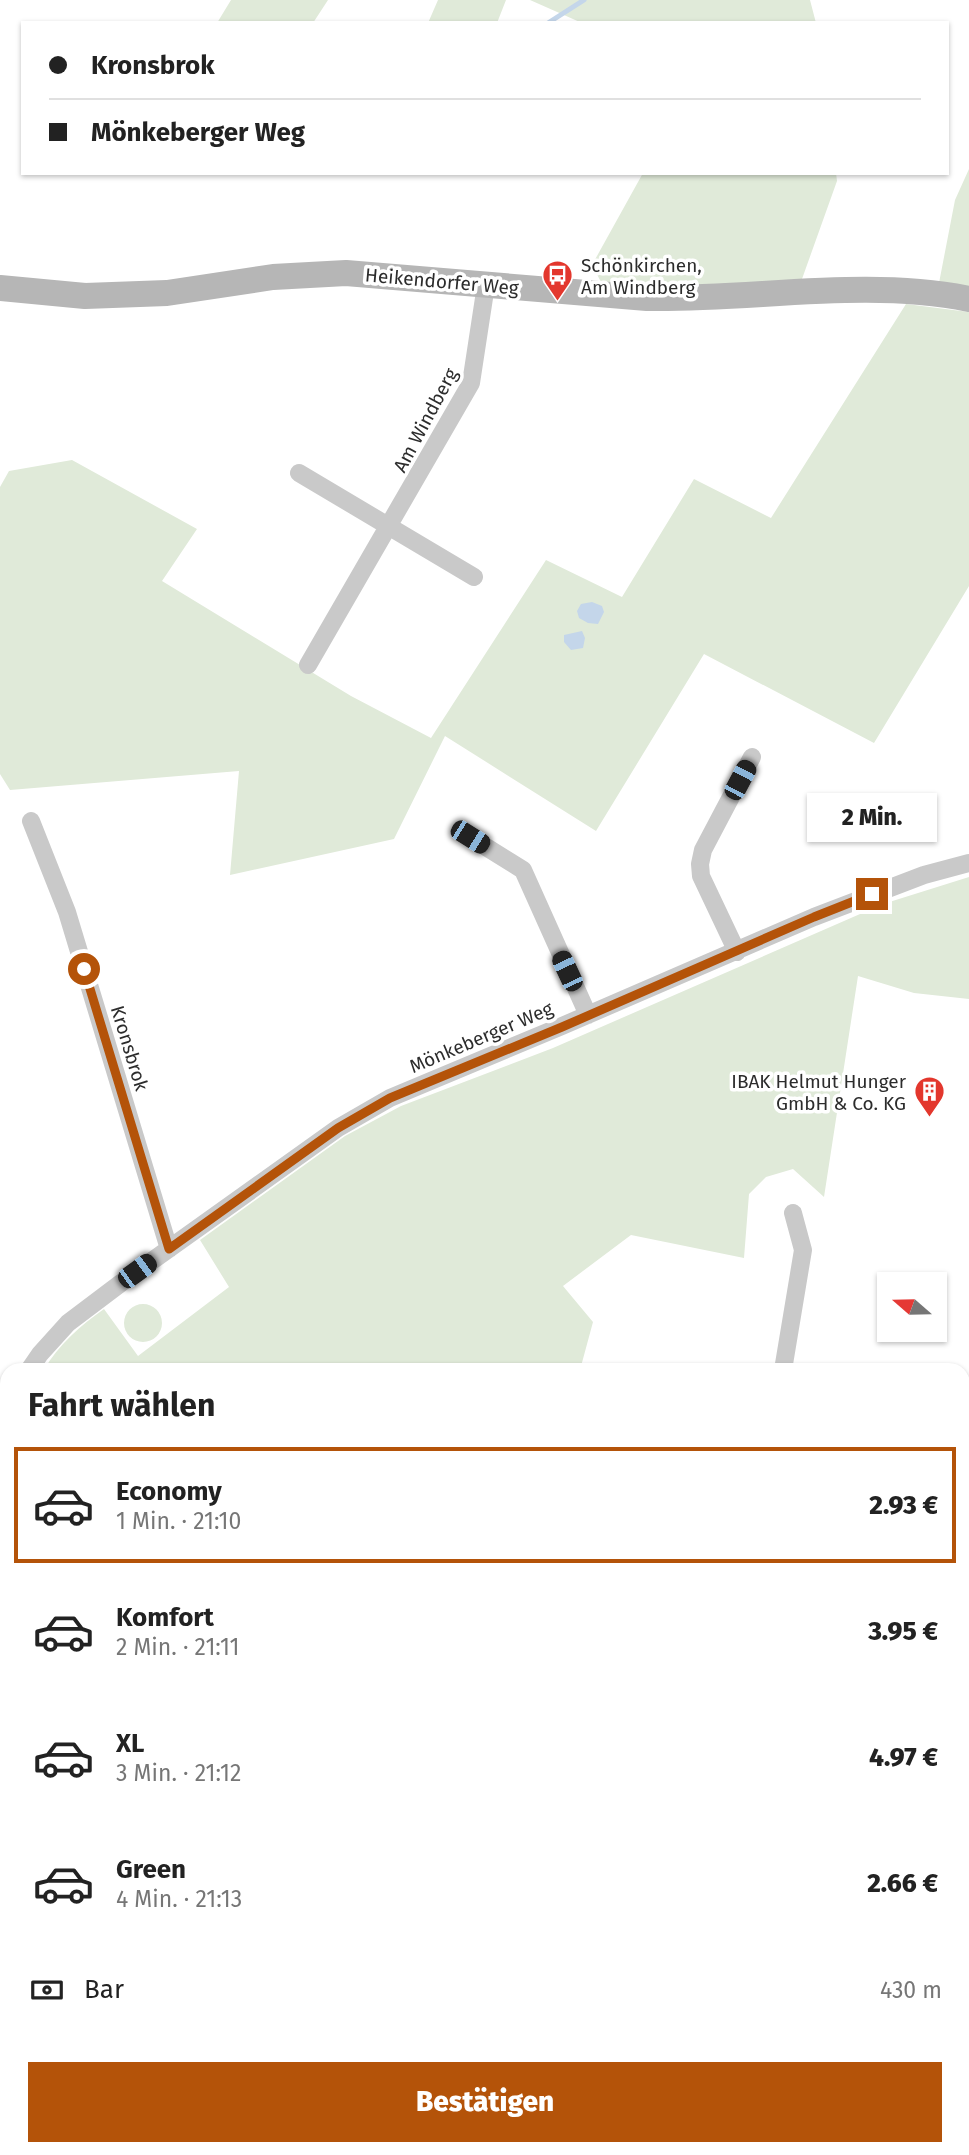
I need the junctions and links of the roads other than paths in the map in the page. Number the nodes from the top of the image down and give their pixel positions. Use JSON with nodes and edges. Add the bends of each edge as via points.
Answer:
{"nodes":[{"id":1,"x":486,"y":285,"type":"junction"},
{"id":2,"x":0,"y":288,"type":"edge"},
{"id":3,"x":969,"y":299,"type":"edge"},
{"id":4,"x":299,"y":473,"type":"dead end"},
{"id":5,"x":389,"y":527,"type":"junction"},
{"id":6,"x":474,"y":577,"type":"dead end"},
{"id":7,"x":308,"y":665,"type":"dead end"},
{"id":8,"x":752,"y":757,"type":"dead end"},
{"id":9,"x":32,"y":821,"type":"dead end"},
{"id":10,"x":470,"y":837,"type":"dead end"},
{"id":11,"x":969,"y":863,"type":"edge"},
{"id":12,"x":737,"y":952,"type":"junction"},
{"id":13,"x":588,"y":1015,"type":"junction"},
{"id":14,"x":793,"y":1213,"type":"dead end"},
{"id":15,"x":169,"y":1249,"type":"junction"},
{"id":16,"x":34,"y":1363,"type":"edge"},
{"id":17,"x":784,"y":1363,"type":"edge"}],
"edges":[{"from":1,"to":2,"type":"street","name":"Heikendorfer Weg","via":[[346,273],[273,277],[157,294],[85,296]]},
{"from":1,"to":3,"type":"street","name":"Heikendorfer Weg","via":[[647,298],[863,290]]},
{"from":1,"to":5,"type":"street","name":"Am Windberg","via":[[471,383]]},
{"from":4,"to":5,"type":"street"},
{"from":5,"to":6,"type":"street"},
{"from":5,"to":7,"type":"street","name":"Am Windberg"},
{"from":8,"to":12,"type":"street","via":[[702,850],[700,864],[701,876]]},
{"from":9,"to":15,"type":"street","name":"Kronsbrok","via":[[67,912]]},
{"from":10,"to":13,"type":"street","via":[[523,870]]},
{"from":11,"to":12,"type":"street","name":"Mönkeberger Weg","via":[[845,904]]},
{"from":12,"to":13,"type":"street","name":"Mönkeberger Weg"},
{"from":13,"to":15,"type":"street","name":"Mönkeberger Weg","via":[[390,1098],[338,1128]]},
{"from":14,"to":17,"type":"street","via":[[803,1251]]},
{"from":15,"to":16,"type":"street","name":"Mönkeberger Weg","via":[[68,1323]]}]}
